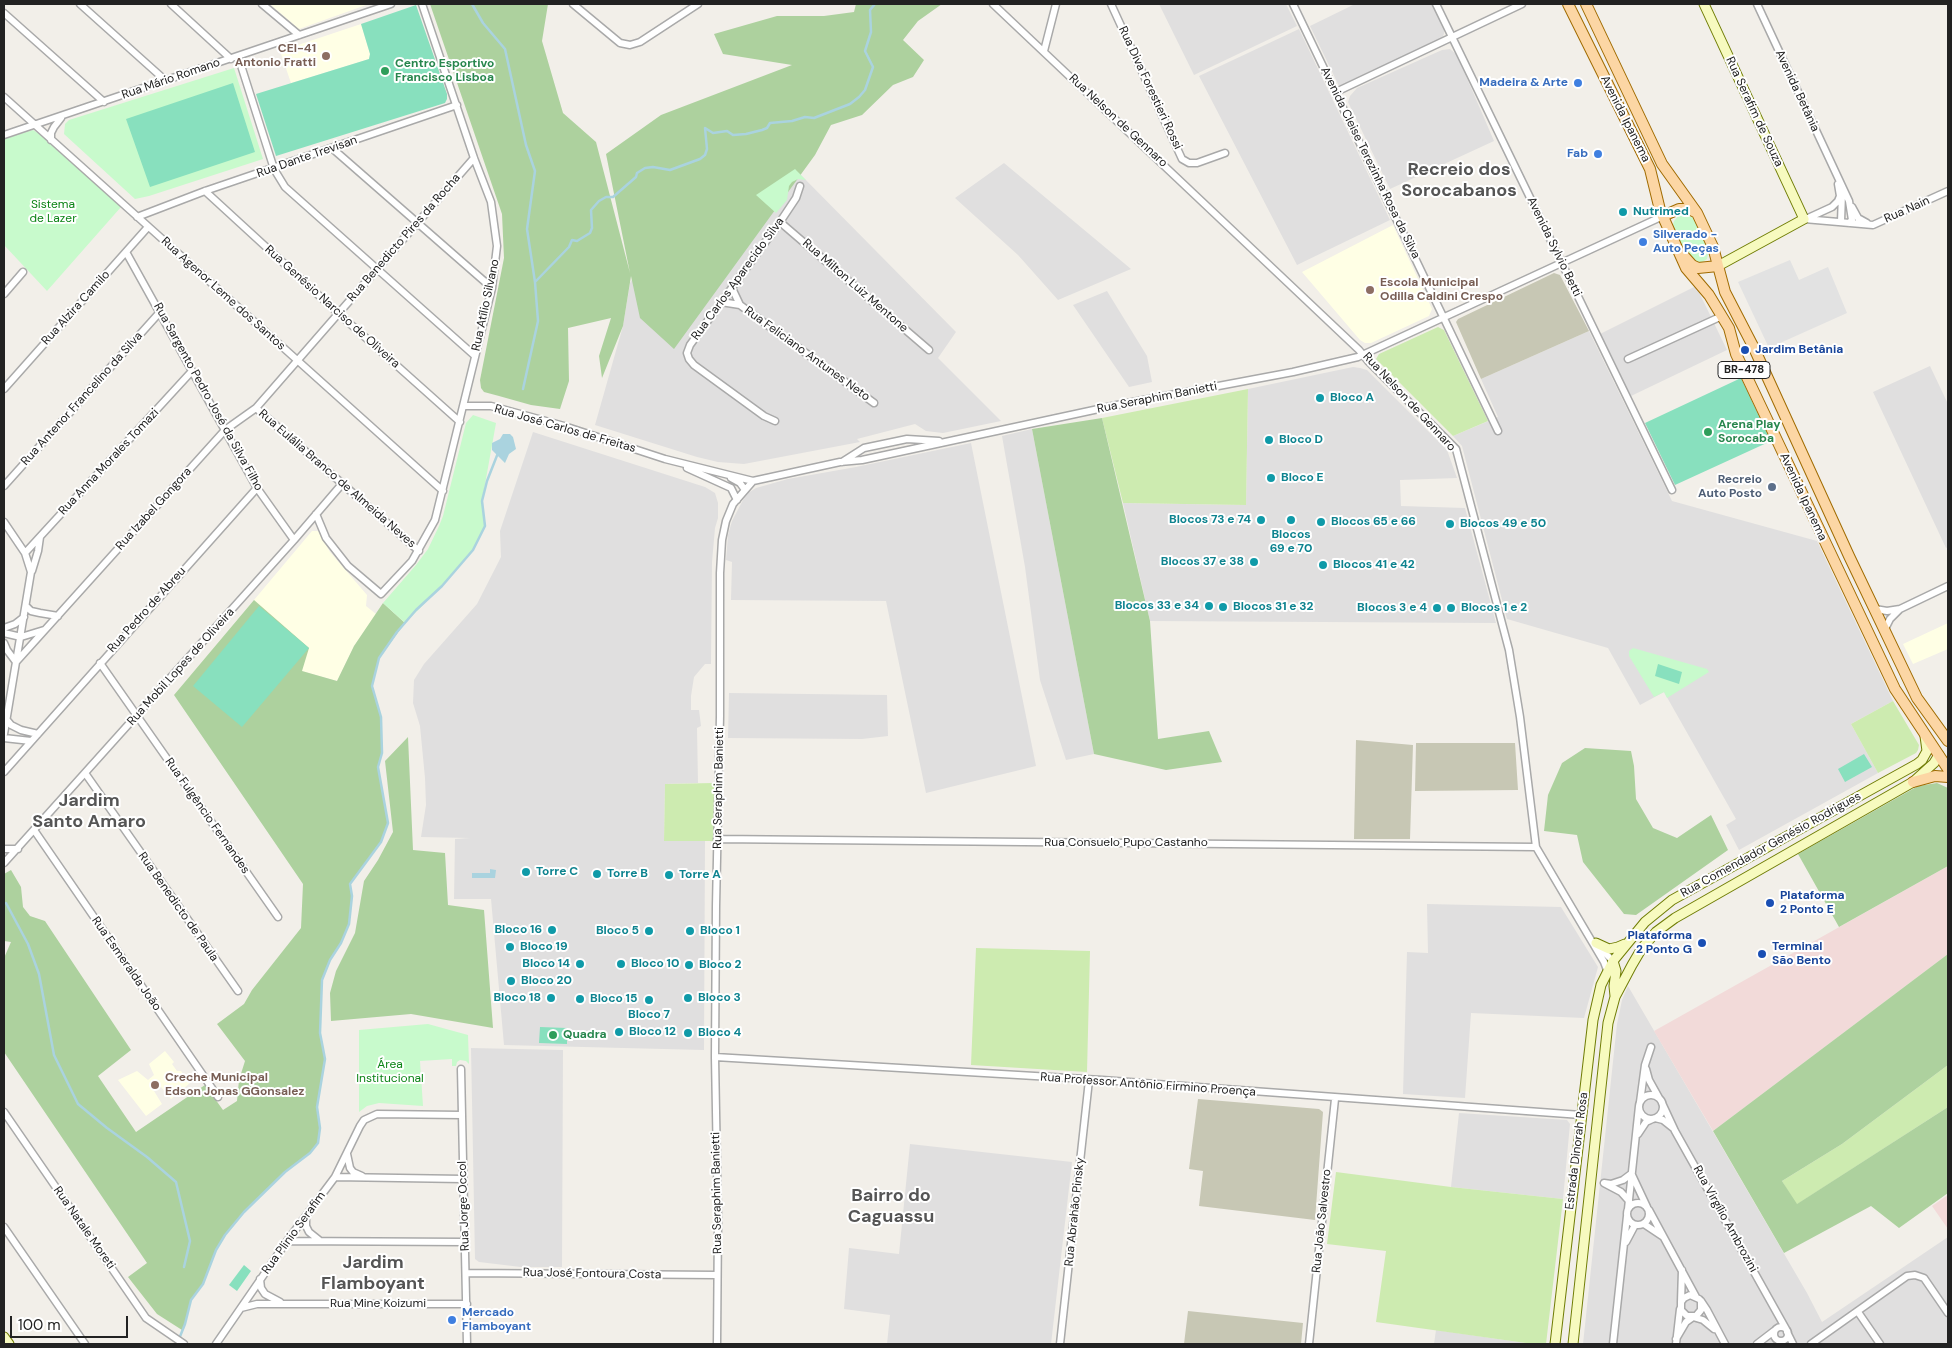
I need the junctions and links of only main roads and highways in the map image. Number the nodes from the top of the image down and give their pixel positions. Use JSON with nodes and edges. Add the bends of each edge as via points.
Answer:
{"nodes":[{"id":1,"x":1568,"y":4,"type":"edge"},
{"id":2,"x":1586,"y":4,"type":"edge"},
{"id":3,"x":1704,"y":4,"type":"edge"},
{"id":4,"x":1697,"y":213,"type":"junction"},
{"id":5,"x":1663,"y":216,"type":"junction"},
{"id":6,"x":1670,"y":234,"type":"junction"},
{"id":7,"x":1718,"y":266,"type":"junction"},
{"id":8,"x":1925,"y":736,"type":"junction"},
{"id":9,"x":1945,"y":737,"type":"edge"},
{"id":10,"x":1939,"y":755,"type":"junction"},
{"id":11,"x":1948,"y":769,"type":"edge"},
{"id":12,"x":1948,"y":777,"type":"edge"},
{"id":13,"x":1913,"y":782,"type":"junction"},
{"id":14,"x":1596,"y":943,"type":"road end"},
{"id":15,"x":1625,"y":944,"type":"junction"},
{"id":16,"x":1613,"y":961,"type":"junction"},
{"id":17,"x":1632,"y":965,"type":"joint"},
{"id":18,"x":1615,"y":997,"type":"junction"},
{"id":19,"x":4,"y":1337,"type":"edge"},
{"id":20,"x":9,"y":1344,"type":"edge"},
{"id":21,"x":1555,"y":1344,"type":"edge"},
{"id":22,"x":1573,"y":1344,"type":"edge"}],
"edges":[{"from":1,"to":5,"type":"main road","name":"Avenida Ipanema","number":"BR-478","via":[[1650,169]]},
{"from":2,"to":4,"type":"main road","name":"Avenida Ipanema","number":"BR-478","via":[[1662,164]]},
{"from":3,"to":7,"type":"main road","name":"Rua Serafim de Souza","via":[[1804,219]]},
{"from":4,"to":5,"type":"main road","via":[[1679,209]]},
{"from":4,"to":7,"type":"main road","name":"Avenida Ipanema","number":"BR-478"},
{"from":5,"to":6,"type":"main road","name":"Avenida Ipanema","number":"BR-478"},
{"from":6,"to":7,"type":"main road","via":[[1692,265],[1704,268]]},
{"from":6,"to":8,"type":"main road","name":"Avenida Ipanema","number":"BR-478","via":[[1686,268],[1709,295],[1729,328],[1736,354],[1895,689]]},
{"from":7,"to":9,"type":"main road","name":"Avenida Ipanema","number":"BR-478","via":[[1725,292],[1917,698]]},
{"from":8,"to":10,"type":"main road","name":"Avenida Ipanema","number":"BR-478"},
{"from":8,"to":15,"type":"main road","name":"Rua Comendador Genésio Rodrigues","via":[[1926,750],[1917,764],[1672,900],[1644,922]]},
{"from":9,"to":10,"type":"main road"},
{"from":10,"to":11,"type":"main road","name":"Avenida Ipanema","number":"BR-478"},
{"from":10,"to":13,"type":"main road","name":"Rua Comendador Genésio Rodrigues"},
{"from":12,"to":13,"type":"main road","via":[[1935,776]]},
{"from":13,"to":17,"type":"main road","name":"Rua Comendador Genésio Rodrigues","via":[[1675,918],[1656,932]]},
{"from":14,"to":15,"type":"main road","via":[[1609,948]]},
{"from":15,"to":16,"type":"main road","name":"Rua Comendador Genésio Rodrigues"},
{"from":16,"to":18,"type":"main road"},
{"from":16,"to":21,"type":"main road","name":"Estrada Dinorah Rosa","via":[[1601,985],[1592,1020]]},
{"from":17,"to":18,"type":"main road","name":"Estrada Dinorah Rosa"},
{"from":18,"to":22,"type":"main road","name":"Estrada Dinorah Rosa","via":[[1608,1023]]},
{"from":19,"to":20,"type":"main road"}]}
